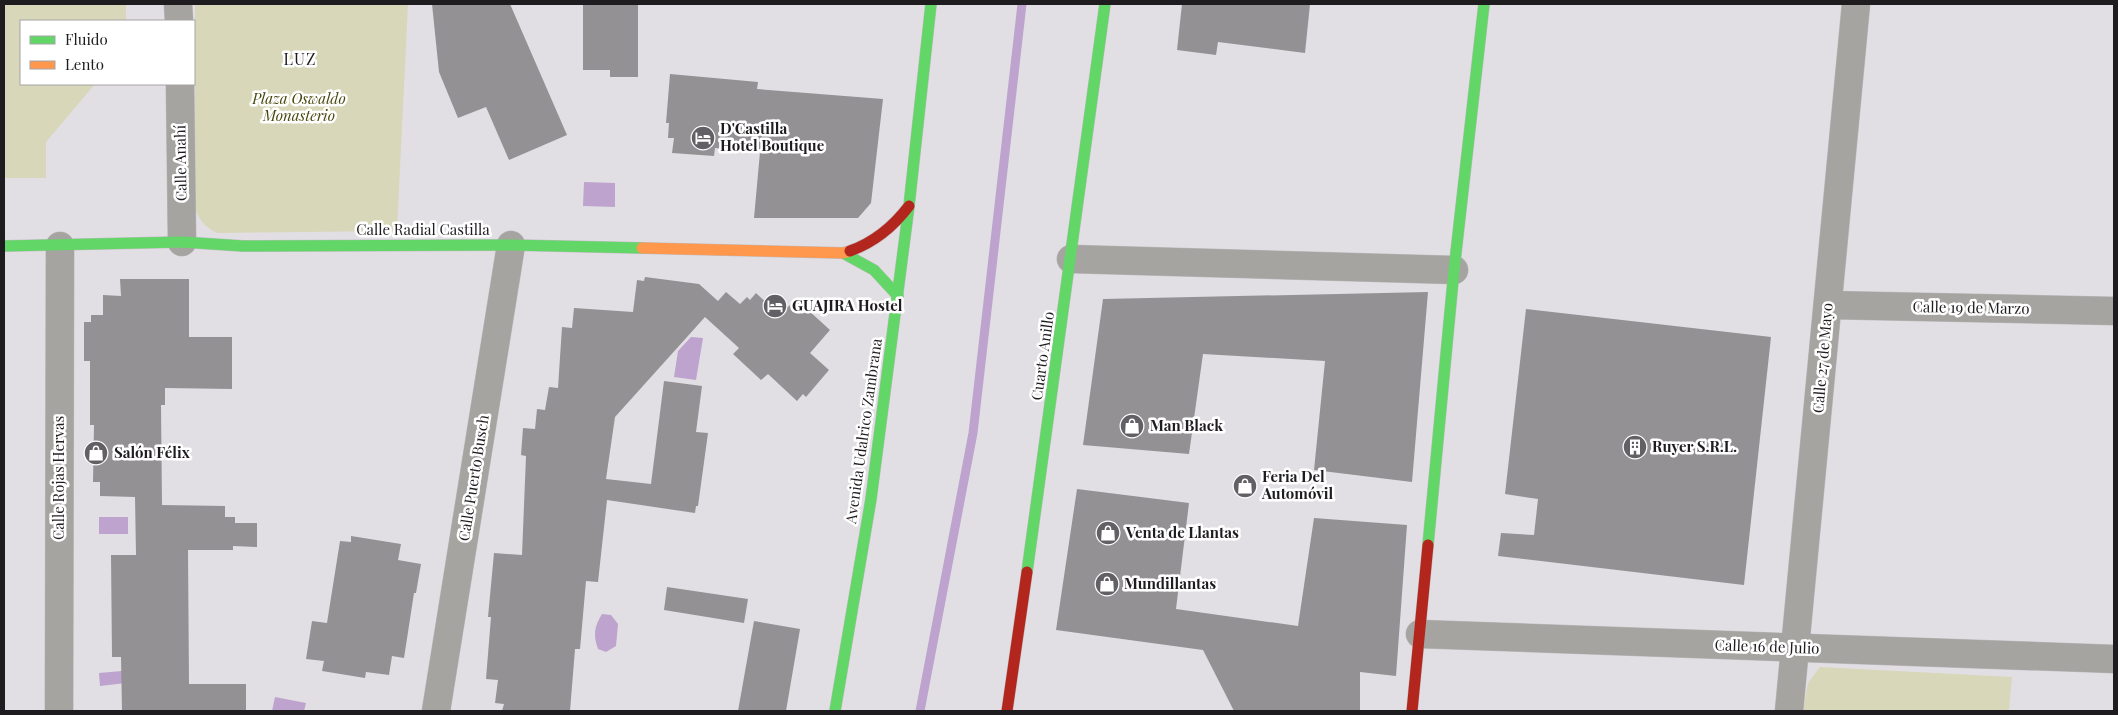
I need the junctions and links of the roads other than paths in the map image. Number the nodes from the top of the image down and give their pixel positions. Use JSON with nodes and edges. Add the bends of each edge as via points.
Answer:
{"nodes":[{"id":1,"x":178,"y":4,"type":"edge"},
{"id":2,"x":932,"y":4,"type":"edge"},
{"id":3,"x":1105,"y":4,"type":"edge"},
{"id":4,"x":1484,"y":4,"type":"edge"},
{"id":5,"x":1856,"y":4,"type":"edge"},
{"id":6,"x":178,"y":20,"type":"edge"},
{"id":7,"x":180,"y":85,"type":"edge"},
{"id":8,"x":909,"y":206,"type":"junction"},
{"id":9,"x":182,"y":242,"type":"junction"},
{"id":10,"x":511,"y":245,"type":"junction"},
{"id":11,"x":4,"y":246,"type":"edge"},
{"id":12,"x":60,"y":246,"type":"junction"},
{"id":13,"x":843,"y":253,"type":"junction"},
{"id":14,"x":1071,"y":259,"type":"junction"},
{"id":15,"x":1454,"y":270,"type":"junction"},
{"id":16,"x":898,"y":296,"type":"junction"},
{"id":17,"x":1828,"y":306,"type":"junction"},
{"id":18,"x":2114,"y":310,"type":"edge"},
{"id":19,"x":1420,"y":634,"type":"junction"},
{"id":20,"x":1795,"y":649,"type":"junction"},
{"id":21,"x":2114,"y":659,"type":"edge"},
{"id":22,"x":59,"y":711,"type":"edge"},
{"id":23,"x":436,"y":711,"type":"edge"},
{"id":24,"x":835,"y":711,"type":"edge"},
{"id":25,"x":1007,"y":711,"type":"edge"},
{"id":26,"x":1412,"y":711,"type":"edge"},
{"id":27,"x":1789,"y":711,"type":"edge"}],
"edges":[{"from":1,"to":6,"type":"street"},
{"from":2,"to":8,"type":"main road","name":"Avenida Udalrico Zambrana"},
{"from":3,"to":14,"type":"main road","name":"Cuarto Anillo"},
{"from":4,"to":15,"type":"main road"},
{"from":5,"to":17,"type":"street","name":"Calle 27 de Mayo"},
{"from":7,"to":9,"type":"street","name":"Calle Anahí"},
{"from":8,"to":13,"type":"main road","name":"Calle Radial Castilla","via":[[882,237]]},
{"from":8,"to":16,"type":"main road","name":"Avenida Udalrico Zambrana"},
{"from":9,"to":10,"type":"main road","name":"Calle Radial Castilla","via":[[243,246]]},
{"from":9,"to":12,"type":"main road","name":"Calle Radial Castilla"},
{"from":10,"to":13,"type":"main road","name":"Calle Radial Castilla"},
{"from":10,"to":23,"type":"street","name":"Calle Puerto Busch"},
{"from":11,"to":12,"type":"main road","name":"Calle Radial Castilla"},
{"from":12,"to":22,"type":"street","name":"Calle Rojas Hervas"},
{"from":13,"to":16,"type":"main road","name":"Calle Radial Castilla","via":[[875,269]]},
{"from":14,"to":15,"type":"street"},
{"from":14,"to":25,"type":"main road","name":"Cuarto Anillo"},
{"from":15,"to":19,"type":"main road"},
{"from":16,"to":24,"type":"main road","name":"Avenida Udalrico Zambrana","via":[[871,498]]},
{"from":17,"to":18,"type":"street","name":"Calle 19 de Marzo"},
{"from":17,"to":20,"type":"street","name":"Calle 27 de Mayo"},
{"from":19,"to":20,"type":"street","name":"Calle 16 de Julio"},
{"from":19,"to":26,"type":"main road"},
{"from":20,"to":21,"type":"street","name":"Calle 16 de Julio"},
{"from":20,"to":27,"type":"street","name":"Calle 27 de Mayo"}]}
